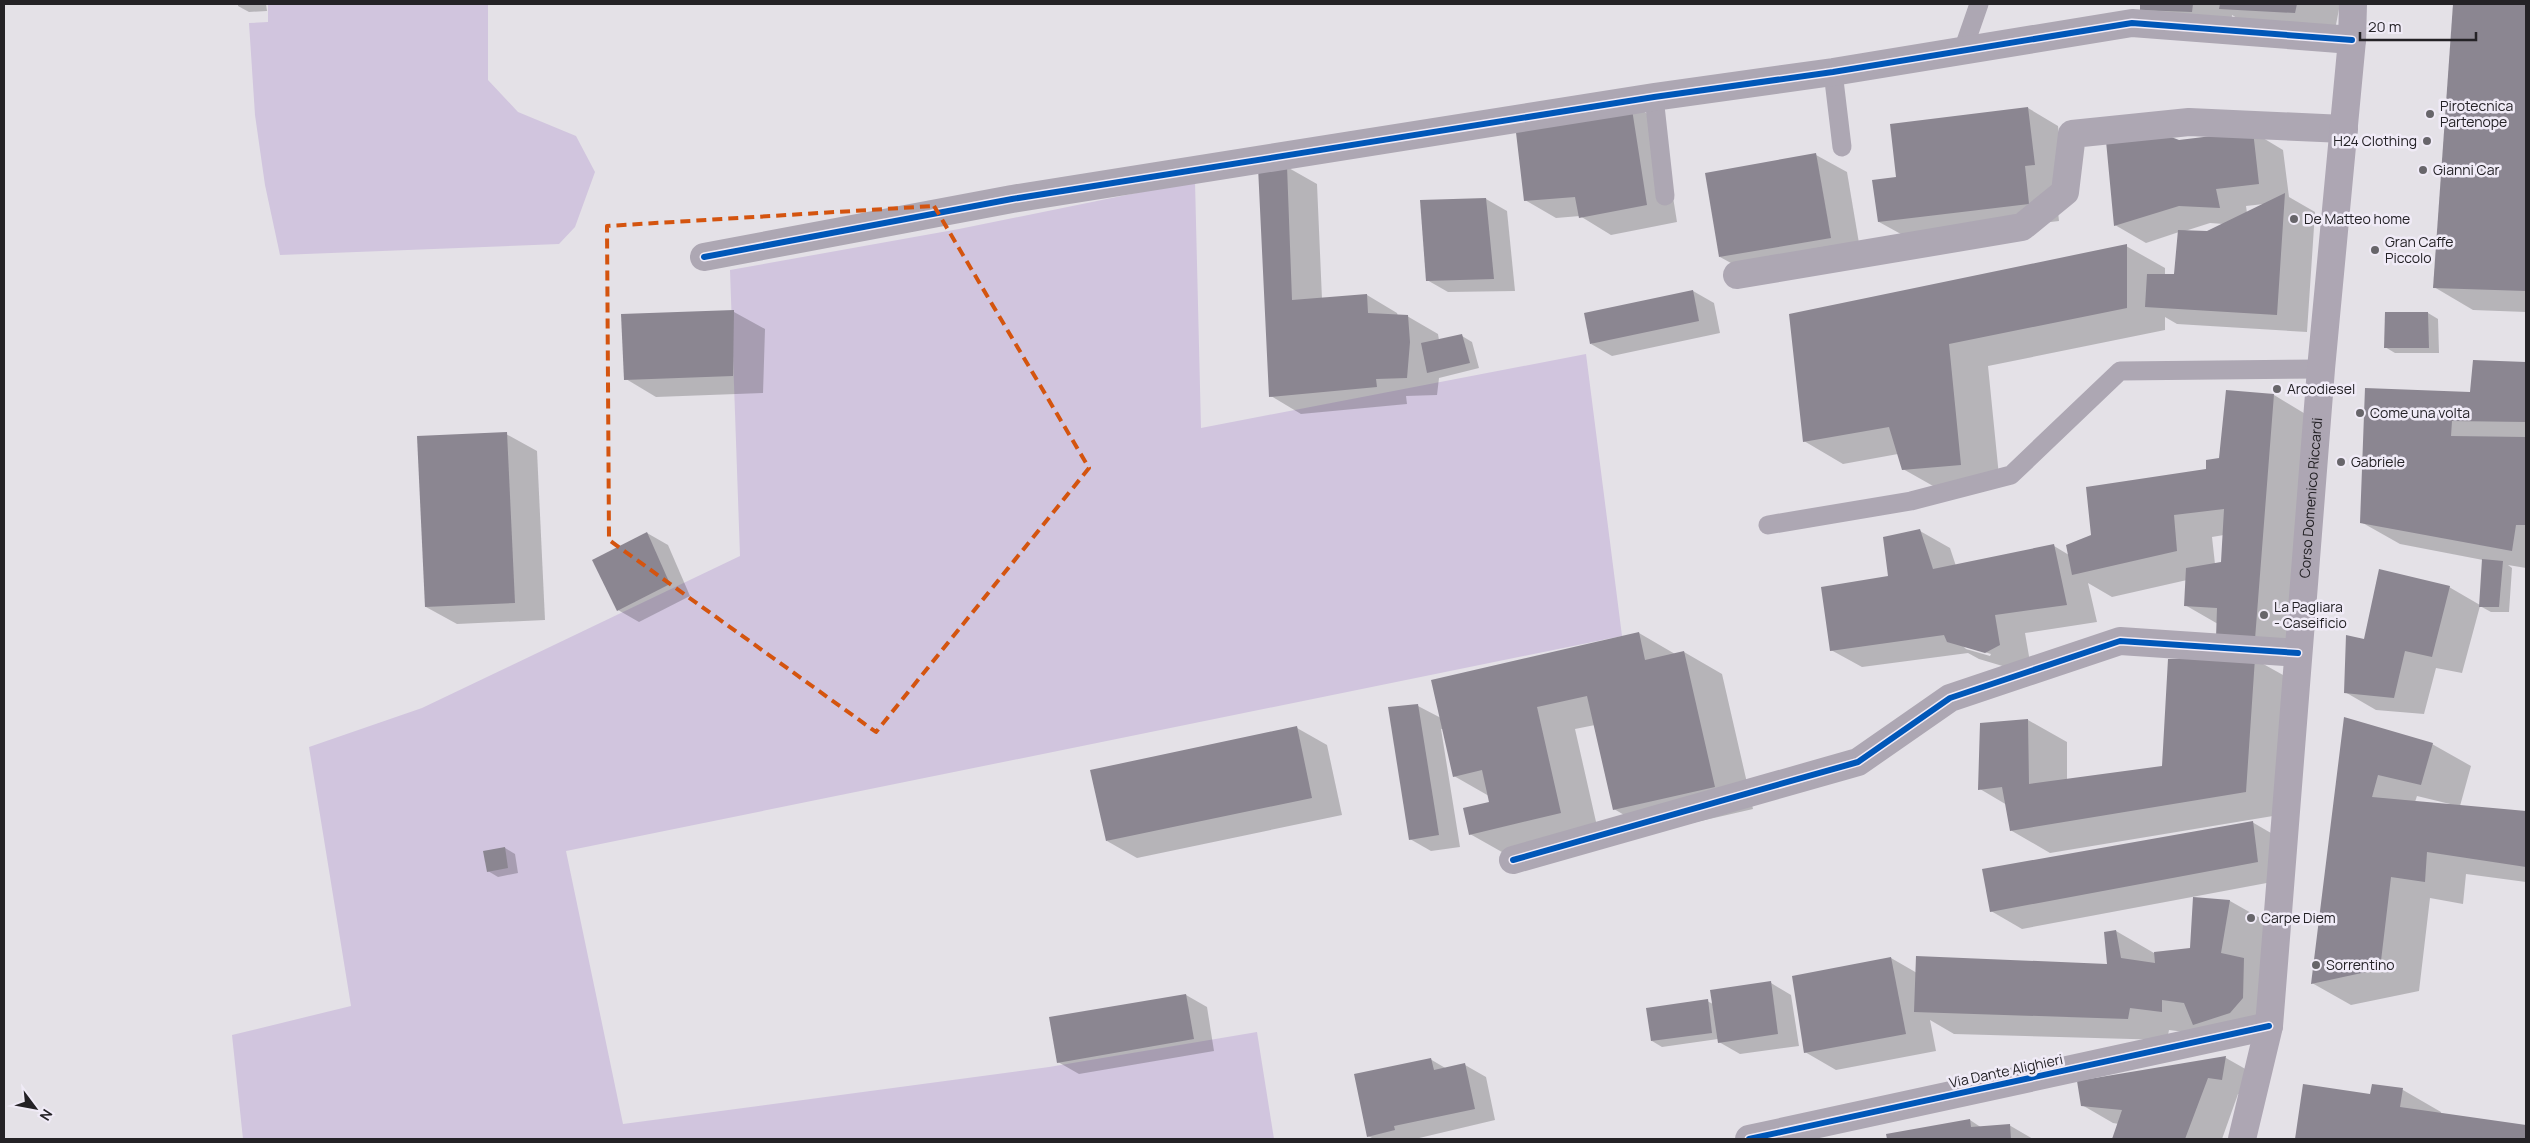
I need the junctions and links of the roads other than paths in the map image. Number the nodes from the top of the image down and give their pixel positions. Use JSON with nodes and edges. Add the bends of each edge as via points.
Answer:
{"nodes":[{"id":1,"x":1979,"y":4,"type":"edge"},
{"id":2,"x":2353,"y":4,"type":"edge"},
{"id":3,"x":2352,"y":40,"type":"junction"},
{"id":4,"x":1963,"y":50,"type":"junction"},
{"id":5,"x":1833,"y":72,"type":"junction"},
{"id":6,"x":1654,"y":97,"type":"junction"},
{"id":7,"x":2344,"y":129,"type":"junction"},
{"id":8,"x":1842,"y":147,"type":"dead end"},
{"id":9,"x":1665,"y":196,"type":"dead end"},
{"id":10,"x":704,"y":257,"type":"dead end"},
{"id":11,"x":1737,"y":276,"type":"dead end"},
{"id":12,"x":2321,"y":369,"type":"junction"},
{"id":13,"x":1768,"y":526,"type":"dead end"},
{"id":14,"x":2298,"y":653,"type":"junction"},
{"id":15,"x":1513,"y":860,"type":"dead end"},
{"id":16,"x":2269,"y":1026,"type":"junction"},
{"id":17,"x":1749,"y":1139,"type":"edge"},
{"id":18,"x":2242,"y":1139,"type":"edge"}],
"edges":[{"from":1,"to":4,"type":"lane"},
{"from":2,"to":3,"type":"main road","name":"Corso Domenico Riccardi"},
{"from":3,"to":4,"type":"street","via":[[2132,23]]},
{"from":3,"to":7,"type":"main road","name":"Corso Domenico Riccardi"},
{"from":4,"to":5,"type":"street"},
{"from":5,"to":6,"type":"street"},
{"from":5,"to":8,"type":"lane"},
{"from":6,"to":9,"type":"lane"},
{"from":6,"to":10,"type":"street","via":[[1012,199]]},
{"from":7,"to":11,"type":"street","via":[[2189,122],[2072,134],[2065,192],[2022,227]]},
{"from":7,"to":12,"type":"main road","name":"Corso Domenico Riccardi"},
{"from":12,"to":13,"type":"lane","via":[[2120,371],[2011,475],[1911,501]]},
{"from":12,"to":14,"type":"main road","name":"Corso Domenico Riccardi"},
{"from":14,"to":15,"type":"street","via":[[2120,642],[1950,698],[1858,762]]},
{"from":14,"to":16,"type":"main road","name":"Corso Domenico Riccardi"},
{"from":16,"to":17,"type":"street","name":"Via Dante Alighieri"},
{"from":16,"to":18,"type":"main road","name":"Corso Domenico Riccardi"}]}
